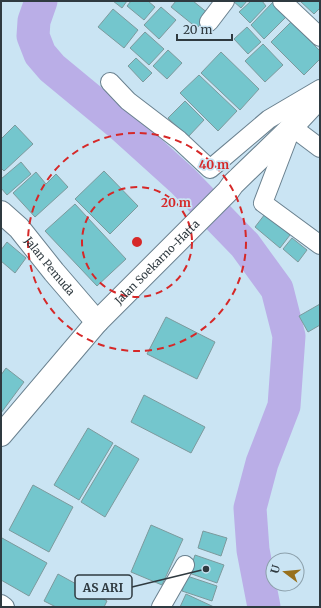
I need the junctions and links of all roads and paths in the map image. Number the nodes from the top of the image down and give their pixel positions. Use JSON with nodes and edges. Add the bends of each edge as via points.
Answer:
{"nodes":[{"id":1,"x":225,"y":1,"type":"edge"},
{"id":2,"x":282,"y":1,"type":"edge"},
{"id":3,"x":209,"y":22,"type":"dead end"},
{"id":4,"x":320,"y":37,"type":"edge"},
{"id":5,"x":110,"y":82,"type":"dead end"},
{"id":6,"x":320,"y":88,"type":"edge"},
{"id":7,"x":320,"y":97,"type":"edge"},
{"id":8,"x":292,"y":126,"type":"junction"},
{"id":9,"x":320,"y":148,"type":"edge"},
{"id":10,"x":1,"y":212,"type":"edge"},
{"id":11,"x":320,"y":245,"type":"edge"},
{"id":12,"x":97,"y":322,"type":"junction"},
{"id":13,"x":1,"y":435,"type":"edge"},
{"id":14,"x":185,"y":565,"type":"dead end"},
{"id":15,"x":1,"y":604,"type":"edge"},
{"id":16,"x":5,"y":607,"type":"edge"},
{"id":17,"x":161,"y":607,"type":"edge"}],
"edges":[{"from":1,"to":3,"type":"street"},
{"from":2,"to":4,"type":"street"},
{"from":5,"to":6,"type":"street","via":[[128,101],[179,140],[210,169],[269,119]]},
{"from":7,"to":8,"type":"main road","name":"Jalan Soekarno-Hatta"},
{"from":8,"to":9,"type":"street"},
{"from":8,"to":11,"type":"street","via":[[263,203]]},
{"from":8,"to":12,"type":"main road","name":"Jalan Soekarno-Hatta"},
{"from":10,"to":12,"type":"main road","name":"Jalan Pemuda","via":[[19,228]]},
{"from":12,"to":13,"type":"main road","name":"Jalan Soekarno-Hatta"},
{"from":14,"to":17,"type":"street"},
{"from":15,"to":16,"type":"street"}]}
